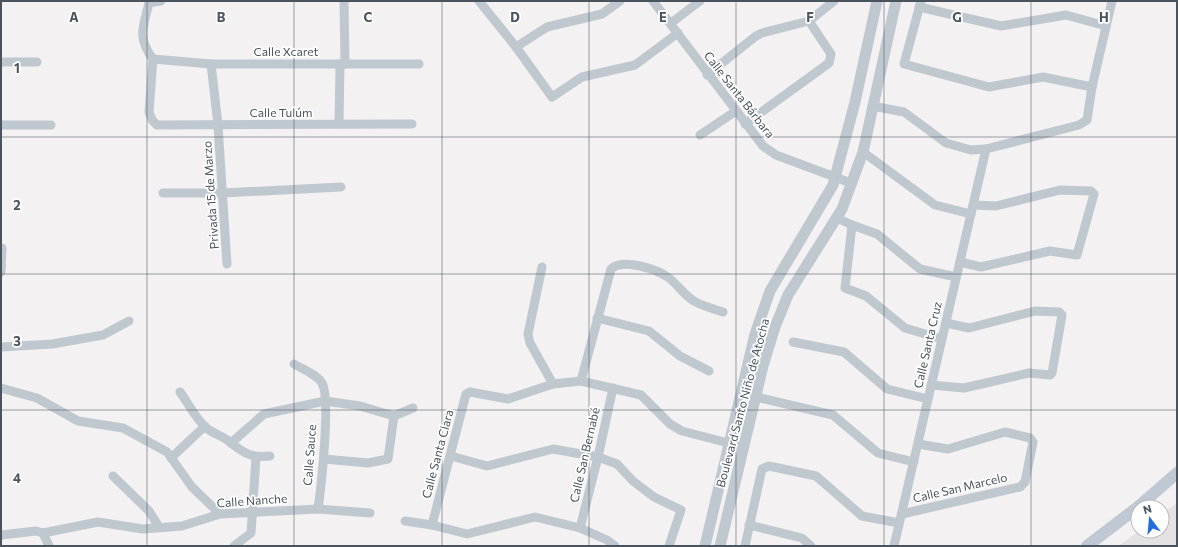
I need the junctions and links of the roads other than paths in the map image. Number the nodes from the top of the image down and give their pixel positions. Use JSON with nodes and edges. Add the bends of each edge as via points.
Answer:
{"nodes":[{"id":1,"x":161,"y":1,"type":"edge"},
{"id":2,"x":344,"y":1,"type":"edge"},
{"id":3,"x":479,"y":1,"type":"edge"},
{"id":4,"x":620,"y":1,"type":"edge"},
{"id":5,"x":653,"y":1,"type":"edge"},
{"id":6,"x":700,"y":1,"type":"edge"},
{"id":7,"x":834,"y":1,"type":"edge"},
{"id":8,"x":1112,"y":1,"type":"edge"},
{"id":9,"x":148,"y":2,"type":"edge"},
{"id":10,"x":920,"y":4,"type":"edge"},
{"id":11,"x":876,"y":5,"type":"edge"},
{"id":12,"x":894,"y":6,"type":"edge"},
{"id":13,"x":809,"y":21,"type":"junction"},
{"id":14,"x":670,"y":23,"type":"junction"},
{"id":15,"x":1106,"y":26,"type":"junction"},
{"id":16,"x":678,"y":33,"type":"junction"},
{"id":17,"x":516,"y":47,"type":"junction"},
{"id":18,"x":154,"y":59,"type":"junction"},
{"id":19,"x":1,"y":62,"type":"edge"},
{"id":20,"x":37,"y":62,"type":"dead end"},
{"id":21,"x":212,"y":64,"type":"junction"},
{"id":22,"x":342,"y":64,"type":"junction"},
{"id":23,"x":419,"y":64,"type":"dead end"},
{"id":24,"x":707,"y":75,"type":"junction"},
{"id":25,"x":1092,"y":86,"type":"junction"},
{"id":26,"x":872,"y":106,"type":"junction"},
{"id":27,"x":736,"y":111,"type":"junction"},
{"id":28,"x":339,"y":124,"type":"junction"},
{"id":29,"x":412,"y":124,"type":"dead end"},
{"id":30,"x":745,"y":124,"type":"junction"},
{"id":31,"x":1,"y":125,"type":"edge"},
{"id":32,"x":51,"y":125,"type":"dead end"},
{"id":33,"x":218,"y":125,"type":"junction"},
{"id":34,"x":700,"y":134,"type":"dead end"},
{"id":35,"x":986,"y":149,"type":"junction"},
{"id":36,"x":863,"y":152,"type":"junction"},
{"id":37,"x":835,"y":176,"type":"junction"},
{"id":38,"x":851,"y":183,"type":"junction"},
{"id":39,"x":341,"y":188,"type":"dead end"},
{"id":40,"x":163,"y":193,"type":"dead end"},
{"id":41,"x":222,"y":194,"type":"junction"},
{"id":42,"x":972,"y":209,"type":"junction"},
{"id":43,"x":837,"y":218,"type":"junction"},
{"id":44,"x":852,"y":225,"type":"junction"},
{"id":45,"x":2,"y":248,"type":"edge"},
{"id":46,"x":960,"y":262,"type":"junction"},
{"id":47,"x":227,"y":264,"type":"dead end"},
{"id":48,"x":542,"y":267,"type":"dead end"},
{"id":49,"x":1,"y":272,"type":"edge"},
{"id":50,"x":956,"y":277,"type":"junction"},
{"id":51,"x":723,"y":312,"type":"dead end"},
{"id":52,"x":597,"y":318,"type":"junction"},
{"id":53,"x":129,"y":322,"type":"dead end"},
{"id":54,"x":946,"y":323,"type":"junction"},
{"id":55,"x":942,"y":339,"type":"junction"},
{"id":56,"x":793,"y":342,"type":"dead end"},
{"id":57,"x":1,"y":347,"type":"edge"},
{"id":58,"x":294,"y":364,"type":"dead end"},
{"id":59,"x":709,"y":371,"type":"dead end"},
{"id":60,"x":581,"y":381,"type":"junction"},
{"id":61,"x":553,"y":384,"type":"junction"},
{"id":62,"x":931,"y":385,"type":"junction"},
{"id":63,"x":1,"y":388,"type":"edge"},
{"id":64,"x":613,"y":388,"type":"junction"},
{"id":65,"x":180,"y":392,"type":"dead end"},
{"id":66,"x":756,"y":397,"type":"junction"},
{"id":67,"x":928,"y":398,"type":"junction"},
{"id":68,"x":325,"y":401,"type":"junction"},
{"id":69,"x":413,"y":408,"type":"dead end"},
{"id":70,"x":394,"y":416,"type":"junction"},
{"id":71,"x":205,"y":426,"type":"junction"},
{"id":72,"x":729,"y":442,"type":"junction"},
{"id":73,"x":231,"y":443,"type":"junction"},
{"id":74,"x":918,"y":444,"type":"junction"},
{"id":75,"x":744,"y":447,"type":"junction"},
{"id":76,"x":270,"y":456,"type":"dead end"},
{"id":77,"x":451,"y":456,"type":"junction"},
{"id":78,"x":256,"y":457,"type":"junction"},
{"id":79,"x":171,"y":458,"type":"junction"},
{"id":80,"x":598,"y":458,"type":"junction"},
{"id":81,"x":324,"y":459,"type":"junction"},
{"id":82,"x":914,"y":462,"type":"junction"},
{"id":83,"x":1177,"y":473,"type":"edge"},
{"id":84,"x":113,"y":476,"type":"dead end"},
{"id":85,"x":1147,"y":499,"type":"edge"},
{"id":86,"x":318,"y":509,"type":"junction"},
{"id":87,"x":253,"y":512,"type":"junction"},
{"id":88,"x":370,"y":513,"type":"dead end"},
{"id":89,"x":1130,"y":513,"type":"edge"},
{"id":90,"x":220,"y":514,"type":"junction"},
{"id":91,"x":902,"y":514,"type":"junction"},
{"id":92,"x":405,"y":521,"type":"dead end"},
{"id":93,"x":900,"y":523,"type":"junction"},
{"id":94,"x":432,"y":525,"type":"junction"},
{"id":95,"x":749,"y":526,"type":"junction"},
{"id":96,"x":158,"y":528,"type":"junction"},
{"id":97,"x":580,"y":528,"type":"junction"},
{"id":98,"x":44,"y":533,"type":"junction"},
{"id":99,"x":1,"y":535,"type":"edge"},
{"id":100,"x":49,"y":546,"type":"edge"},
{"id":101,"x":234,"y":546,"type":"edge"},
{"id":102,"x":615,"y":546,"type":"edge"},
{"id":103,"x":669,"y":546,"type":"edge"},
{"id":104,"x":705,"y":546,"type":"edge"},
{"id":105,"x":720,"y":546,"type":"edge"},
{"id":106,"x":744,"y":546,"type":"edge"},
{"id":107,"x":811,"y":546,"type":"edge"},
{"id":108,"x":894,"y":546,"type":"edge"},
{"id":109,"x":1087,"y":546,"type":"edge"}],
"edges":[{"from":1,"to":9,"type":"street"},
{"from":2,"to":22,"type":"street"},
{"from":3,"to":17,"type":"street"},
{"from":4,"to":17,"type":"street","via":[[602,14],[547,27]]},
{"from":5,"to":14,"type":"street","name":"Calle Santa Bárbara"},
{"from":6,"to":14,"type":"street"},
{"from":7,"to":13,"type":"street"},
{"from":8,"to":15,"type":"street"},
{"from":9,"to":18,"type":"street","via":[[142,36],[145,48]]},
{"from":10,"to":15,"type":"street","via":[[1001,26],[1066,15]]},
{"from":10,"to":25,"type":"street","via":[[904,64],[990,87],[1043,77]]},
{"from":11,"to":12,"type":"street"},
{"from":11,"to":37,"type":"street","name":"Boulevard Santo Niño de Atocha","via":[[855,102]]},
{"from":12,"to":26,"type":"street","name":"Boulevard Santo Niño de Atocha"},
{"from":13,"to":24,"type":"street","via":[[762,33]]},
{"from":13,"to":30,"type":"street","via":[[831,54],[829,62]]},
{"from":14,"to":16,"type":"street","name":"Calle Santa Bárbara"},
{"from":15,"to":25,"type":"street"},
{"from":16,"to":17,"type":"street","via":[[635,65],[582,77],[552,97]]},
{"from":16,"to":24,"type":"street","name":"Calle Santa Bárbara"},
{"from":18,"to":21,"type":"street","name":"Calle Xcaret"},
{"from":18,"to":33,"type":"street","name":"Calle Tulúm","via":[[149,112],[152,120],[157,125]]},
{"from":19,"to":20,"type":"street"},
{"from":21,"to":22,"type":"street","name":"Calle Xcaret"},
{"from":21,"to":33,"type":"street","name":"Privada 15 de Marzo"},
{"from":22,"to":23,"type":"street","name":"Calle Xcaret"},
{"from":22,"to":28,"type":"street"},
{"from":24,"to":27,"type":"street","name":"Calle Santa Bárbara"},
{"from":25,"to":35,"type":"street","via":[[1086,120],[1080,125]]},
{"from":26,"to":35,"type":"street","via":[[904,112],[946,143],[971,150]]},
{"from":26,"to":36,"type":"street","name":"Boulevard Santo Niño de Atocha"},
{"from":27,"to":30,"type":"street","name":"Calle Santa Bárbara"},
{"from":27,"to":34,"type":"street"},
{"from":28,"to":29,"type":"street","name":"Calle Tulúm"},
{"from":28,"to":33,"type":"street","name":"Calle Tulúm"},
{"from":30,"to":37,"type":"street","name":"Calle Santa Bárbara","via":[[763,146],[776,155]]},
{"from":31,"to":32,"type":"street"},
{"from":33,"to":41,"type":"street","name":"Privada 15 de Marzo"},
{"from":35,"to":42,"type":"street","name":"Calle Santa Cruz"},
{"from":36,"to":38,"type":"street","name":"Boulevard Santo Niño de Atocha"},
{"from":36,"to":42,"type":"street","via":[[935,206]]},
{"from":37,"to":38,"type":"street","name":"Calle Santa Bárbara"},
{"from":37,"to":72,"type":"street","name":"Boulevard Santo Niño de Atocha","via":[[833,185],[770,291],[755,334]]},
{"from":38,"to":43,"type":"street","name":"Boulevard Santo Niño de Atocha"},
{"from":39,"to":41,"type":"street"},
{"from":40,"to":41,"type":"street"},
{"from":41,"to":47,"type":"street","name":"Privada 15 de Marzo"},
{"from":42,"to":46,"type":"street","name":"Calle Santa Cruz"},
{"from":42,"to":46,"type":"street","via":[[996,206],[1060,190],[1093,192],[1077,255],[1050,250],[981,267]]},
{"from":43,"to":44,"type":"street"},
{"from":43,"to":66,"type":"street","name":"Boulevard Santo Niño de Atocha","via":[[788,295],[775,327]]},
{"from":44,"to":50,"type":"street","via":[[877,234],[920,269]]},
{"from":44,"to":55,"type":"street","via":[[844,287],[866,296],[905,328]]},
{"from":45,"to":49,"type":"street"},
{"from":46,"to":50,"type":"street","name":"Calle Santa Cruz"},
{"from":48,"to":61,"type":"street","via":[[528,334],[530,343]]},
{"from":50,"to":54,"type":"street","name":"Calle Santa Cruz"},
{"from":51,"to":52,"type":"street","via":[[694,301],[668,277],[648,268],[621,264],[610,268]]},
{"from":52,"to":59,"type":"street","via":[[649,331],[680,356]]},
{"from":52,"to":60,"type":"street"},
{"from":53,"to":57,"type":"street","via":[[103,335],[52,344]]},
{"from":54,"to":55,"type":"street","name":"Calle Santa Cruz"},
{"from":54,"to":62,"type":"street","via":[[970,328],[1035,311],[1061,313],[1050,375],[1029,373],[964,388]]},
{"from":55,"to":62,"type":"street","name":"Calle Santa Cruz"},
{"from":56,"to":67,"type":"street","via":[[844,352],[887,389]]},
{"from":58,"to":68,"type":"street","name":"Calle Sauce","via":[[319,380],[323,385]]},
{"from":60,"to":61,"type":"street"},
{"from":60,"to":64,"type":"street"},
{"from":61,"to":77,"type":"street","name":"Calle Santa Clara","via":[[508,399],[470,392],[466,394]]},
{"from":62,"to":67,"type":"street","name":"Calle Santa Cruz"},
{"from":63,"to":79,"type":"street","via":[[37,398],[78,421],[123,428],[167,452]]},
{"from":64,"to":72,"type":"street","via":[[641,395],[670,424],[682,431]]},
{"from":64,"to":80,"type":"street","name":"Calle San Bernabé"},
{"from":65,"to":71,"type":"street"},
{"from":66,"to":75,"type":"street","name":"Boulevard Santo Niño de Atocha"},
{"from":66,"to":82,"type":"street","via":[[833,415],[878,453]]},
{"from":67,"to":74,"type":"street","name":"Calle Santa Cruz"},
{"from":68,"to":70,"type":"street","via":[[360,406]]},
{"from":68,"to":73,"type":"street","via":[[264,414]]},
{"from":68,"to":81,"type":"street","name":"Calle Sauce"},
{"from":69,"to":70,"type":"street"},
{"from":70,"to":81,"type":"street","via":[[388,459],[368,463]]},
{"from":71,"to":73,"type":"street"},
{"from":71,"to":79,"type":"street"},
{"from":72,"to":75,"type":"street"},
{"from":72,"to":104,"type":"street","name":"Boulevard Santo Niño de Atocha"},
{"from":73,"to":78,"type":"street"},
{"from":74,"to":82,"type":"street","name":"Calle Santa Cruz"},
{"from":74,"to":91,"type":"street","name":"Calle San Marcelo","via":[[948,449],[1005,432],[1032,440],[1023,485],[1020,487]]},
{"from":75,"to":105,"type":"street","name":"Boulevard Santo Niño de Atocha"},
{"from":76,"to":78,"type":"street"},
{"from":77,"to":80,"type":"street","via":[[487,466],[553,449]]},
{"from":77,"to":94,"type":"street","name":"Calle Santa Clara"},
{"from":78,"to":87,"type":"street"},
{"from":79,"to":90,"type":"street","via":[[192,487]]},
{"from":80,"to":97,"type":"street","name":"Calle San Bernabé"},
{"from":80,"to":103,"type":"street","via":[[617,464],[633,481],[654,497],[681,510]]},
{"from":81,"to":86,"type":"street","name":"Calle Sauce"},
{"from":82,"to":91,"type":"street","name":"Calle Santa Cruz"},
{"from":83,"to":85,"type":"main road"},
{"from":84,"to":96,"type":"street","via":[[149,511]]},
{"from":86,"to":87,"type":"street","name":"Calle Nanche"},
{"from":86,"to":88,"type":"street","name":"Calle Nanche"},
{"from":87,"to":90,"type":"street","name":"Calle Nanche"},
{"from":87,"to":101,"type":"street","via":[[251,534]]},
{"from":89,"to":109,"type":"main road"},
{"from":90,"to":96,"type":"street","name":"Calle Nanche","via":[[182,526]]},
{"from":91,"to":93,"type":"street","name":"Calle Santa Cruz"},
{"from":92,"to":94,"type":"street"},
{"from":93,"to":95,"type":"street","via":[[862,516],[816,476],[765,466],[762,469]]},
{"from":93,"to":108,"type":"street","name":"Calle Santa Cruz"},
{"from":94,"to":97,"type":"street","via":[[467,534],[535,517]]},
{"from":95,"to":106,"type":"street"},
{"from":95,"to":107,"type":"street","via":[[802,538]]},
{"from":96,"to":98,"type":"street","name":"Calle Nanche","via":[[143,529],[98,522]]},
{"from":97,"to":102,"type":"street"},
{"from":98,"to":99,"type":"street","name":"Calle Nanche","via":[[36,531]]},
{"from":98,"to":100,"type":"street"}]}
